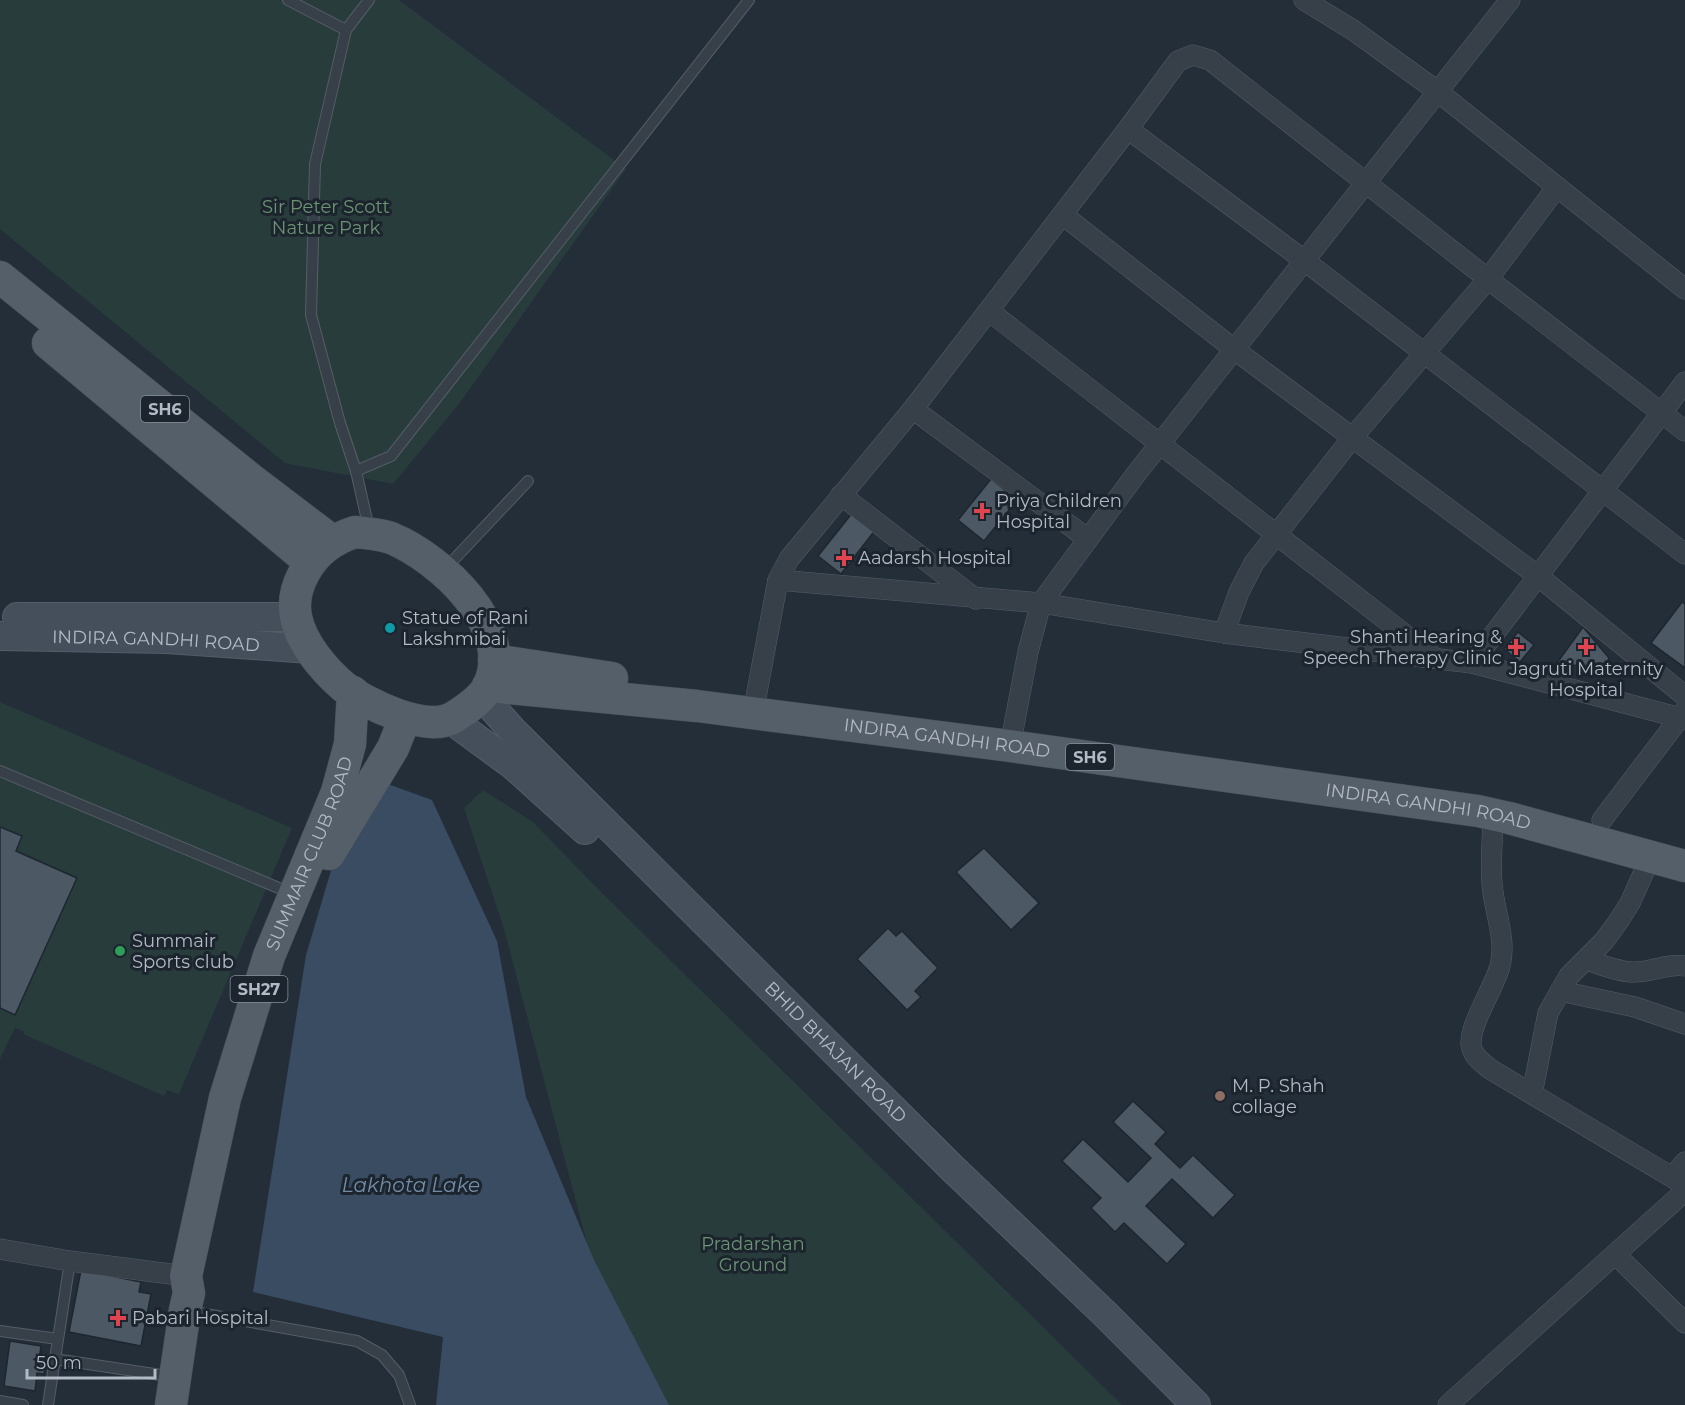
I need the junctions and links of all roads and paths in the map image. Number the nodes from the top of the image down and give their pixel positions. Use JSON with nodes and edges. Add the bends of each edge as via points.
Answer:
{"nodes":[{"id":1,"x":288,"y":0,"type":"edge"},
{"id":2,"x":369,"y":0,"type":"edge"},
{"id":3,"x":749,"y":0,"type":"edge"},
{"id":4,"x":1304,"y":0,"type":"edge"},
{"id":5,"x":1510,"y":0,"type":"edge"},
{"id":6,"x":346,"y":30,"type":"junction"},
{"id":7,"x":1437,"y":92,"type":"junction"},
{"id":8,"x":1128,"y":129,"type":"junction"},
{"id":9,"x":1366,"y":183,"type":"junction"},
{"id":10,"x":1557,"y":187,"type":"junction"},
{"id":11,"x":1063,"y":215,"type":"junction"},
{"id":12,"x":1305,"y":261,"type":"junction"},
{"id":13,"x":0,"y":277,"type":"edge"},
{"id":14,"x":1488,"y":279,"type":"junction"},
{"id":15,"x":1685,"y":289,"type":"edge"},
{"id":16,"x":0,"y":304,"type":"edge"},
{"id":17,"x":990,"y":311,"type":"junction"},
{"id":18,"x":1235,"y":350,"type":"junction"},
{"id":19,"x":1425,"y":354,"type":"junction"},
{"id":20,"x":1685,"y":382,"type":"edge"},
{"id":21,"x":913,"y":409,"type":"junction"},
{"id":22,"x":1662,"y":413,"type":"junction"},
{"id":23,"x":1685,"y":431,"type":"edge"},
{"id":24,"x":1352,"y":438,"type":"junction"},
{"id":25,"x":1161,"y":444,"type":"junction"},
{"id":26,"x":356,"y":471,"type":"junction"},
{"id":27,"x":528,"y":481,"type":"dead end"},
{"id":28,"x":1602,"y":492,"type":"junction"},
{"id":29,"x":842,"y":495,"type":"junction"},
{"id":30,"x":370,"y":533,"type":"junction"},
{"id":31,"x":1277,"y":534,"type":"junction"},
{"id":32,"x":1088,"y":539,"type":"junction"},
{"id":33,"x":321,"y":551,"type":"junction"},
{"id":34,"x":1685,"y":554,"type":"edge"},
{"id":35,"x":443,"y":571,"type":"junction"},
{"id":36,"x":1538,"y":576,"type":"junction"},
{"id":37,"x":778,"y":580,"type":"junction"},
{"id":38,"x":976,"y":598,"type":"junction"},
{"id":39,"x":1041,"y":603,"type":"junction"},
{"id":40,"x":0,"y":616,"type":"edge"},
{"id":41,"x":296,"y":617,"type":"junction"},
{"id":42,"x":1224,"y":633,"type":"junction"},
{"id":43,"x":0,"y":636,"type":"edge"},
{"id":44,"x":310,"y":649,"type":"junction"},
{"id":45,"x":1435,"y":658,"type":"junction"},
{"id":46,"x":1472,"y":663,"type":"junction"},
{"id":47,"x":488,"y":681,"type":"junction"},
{"id":48,"x":353,"y":692,"type":"junction"},
{"id":49,"x":1685,"y":696,"type":"edge"},
{"id":50,"x":756,"y":697,"type":"junction"},
{"id":51,"x":1683,"y":716,"type":"edge"},
{"id":52,"x":405,"y":718,"type":"junction"},
{"id":53,"x":450,"y":719,"type":"junction"},
{"id":54,"x":1012,"y":737,"type":"junction"},
{"id":55,"x":0,"y":771,"type":"edge"},
{"id":56,"x":1493,"y":814,"type":"junction"},
{"id":57,"x":1602,"y":820,"type":"junction"},
{"id":58,"x":1685,"y":843,"type":"edge"},
{"id":59,"x":1651,"y":856,"type":"junction"},
{"id":60,"x":1685,"y":866,"type":"edge"},
{"id":61,"x":293,"y":894,"type":"junction"},
{"id":62,"x":1586,"y":960,"type":"junction"},
{"id":63,"x":1685,"y":966,"type":"edge"},
{"id":64,"x":1560,"y":991,"type":"junction"},
{"id":65,"x":1685,"y":1024,"type":"edge"},
{"id":66,"x":1532,"y":1094,"type":"junction"},
{"id":67,"x":1682,"y":1178,"type":"edge"},
{"id":68,"x":0,"y":1249,"type":"edge"},
{"id":69,"x":1615,"y":1254,"type":"junction"},
{"id":70,"x":70,"y":1261,"type":"junction"},
{"id":71,"x":187,"y":1293,"type":"junction"},
{"id":72,"x":1685,"y":1323,"type":"edge"},
{"id":73,"x":0,"y":1331,"type":"edge"},
{"id":74,"x":58,"y":1339,"type":"junction"},
{"id":75,"x":55,"y":1359,"type":"junction"},
{"id":76,"x":173,"y":1391,"type":"edge"},
{"id":77,"x":0,"y":1401,"type":"edge"},
{"id":78,"x":23,"y":1405,"type":"edge"},
{"id":79,"x":48,"y":1405,"type":"edge"},
{"id":80,"x":410,"y":1405,"type":"edge"},
{"id":81,"x":1171,"y":1405,"type":"edge"},
{"id":82,"x":1196,"y":1405,"type":"edge"},
{"id":83,"x":1448,"y":1405,"type":"edge"}],
"edges":[{"from":1,"to":6,"type":"lane"},
{"from":2,"to":6,"type":"lane"},
{"from":3,"to":26,"type":"lane","via":[[391,456]]},
{"from":4,"to":7,"type":"street","via":[[1353,30]]},
{"from":5,"to":7,"type":"street"},
{"from":6,"to":26,"type":"lane","via":[[315,164],[311,315],[339,423]]},
{"from":7,"to":9,"type":"street"},
{"from":7,"to":10,"type":"street"},
{"from":8,"to":9,"type":"street","via":[[1178,62],[1193,56],[1210,60]]},
{"from":8,"to":11,"type":"street"},
{"from":8,"to":12,"type":"street"},
{"from":9,"to":12,"type":"street"},
{"from":9,"to":14,"type":"street"},
{"from":10,"to":14,"type":"street"},
{"from":10,"to":15,"type":"street"},
{"from":11,"to":17,"type":"street"},
{"from":11,"to":18,"type":"street"},
{"from":12,"to":18,"type":"street"},
{"from":12,"to":19,"type":"street"},
{"from":13,"to":33,"type":"main road","number":"SH6","via":[[254,481]]},
{"from":14,"to":19,"type":"street"},
{"from":14,"to":22,"type":"street"},
{"from":16,"to":33,"type":"main road","number":"SH6"},
{"from":17,"to":21,"type":"street"},
{"from":17,"to":25,"type":"street"},
{"from":18,"to":24,"type":"street"},
{"from":18,"to":25,"type":"street"},
{"from":19,"to":24,"type":"street"},
{"from":19,"to":28,"type":"street"},
{"from":20,"to":22,"type":"street"},
{"from":21,"to":29,"type":"street"},
{"from":21,"to":32,"type":"street"},
{"from":22,"to":23,"type":"street"},
{"from":22,"to":28,"type":"street"},
{"from":24,"to":31,"type":"street"},
{"from":24,"to":36,"type":"street"},
{"from":25,"to":31,"type":"street"},
{"from":25,"to":32,"type":"street"},
{"from":26,"to":30,"type":"lane"},
{"from":27,"to":35,"type":"lane"},
{"from":28,"to":34,"type":"street"},
{"from":28,"to":36,"type":"street"},
{"from":29,"to":37,"type":"street","via":[[789,559]]},
{"from":29,"to":38,"type":"street"},
{"from":30,"to":33,"type":"main road","via":[[356,532]]},
{"from":30,"to":35,"type":"main road","via":[[390,538]]},
{"from":31,"to":42,"type":"street","via":[[1254,563]]},
{"from":31,"to":45,"type":"street"},
{"from":32,"to":39,"type":"street"},
{"from":33,"to":41,"type":"main road","via":[[300,580]]},
{"from":35,"to":47,"type":"main road","via":[[482,616],[491,638]]},
{"from":36,"to":46,"type":"street"},
{"from":36,"to":49,"type":"street"},
{"from":37,"to":38,"type":"street"},
{"from":37,"to":50,"type":"street"},
{"from":38,"to":39,"type":"street"},
{"from":39,"to":42,"type":"street"},
{"from":39,"to":54,"type":"street"},
{"from":40,"to":41,"type":"main road","name":"INDIRA GANDHI ROAD"},
{"from":41,"to":44,"type":"main road"},
{"from":42,"to":45,"type":"street"},
{"from":43,"to":44,"type":"main road","name":"INDIRA GANDHI ROAD","via":[[167,639]]},
{"from":44,"to":48,"type":"main road"},
{"from":45,"to":46,"type":"street"},
{"from":46,"to":51,"type":"street"},
{"from":47,"to":50,"type":"main road","name":"INDIRA GANDHI ROAD","number":"SH6"},
{"from":47,"to":53,"type":"main road"},
{"from":47,"to":54,"type":"main road","name":"INDIRA GANDHI ROAD","number":"SH6"},
{"from":47,"to":82,"type":"main road","name":"BHID BHAJAN ROAD","via":[[513,731]]},
{"from":48,"to":52,"type":"main road"},
{"from":48,"to":61,"type":"main road","name":"SUMMAIR CLUB ROAD","number":"SH27","via":[[350,744],[337,792]]},
{"from":50,"to":54,"type":"main road","name":"INDIRA GANDHI ROAD","number":"SH6"},
{"from":51,"to":57,"type":"street"},
{"from":52,"to":53,"type":"main road","via":[[431,722]]},
{"from":52,"to":71,"type":"main road","name":"SUMMAIR CLUB ROAD","number":"SH27","via":[[393,748],[328,856],[283,971],[201,1279]]},
{"from":53,"to":81,"type":"main road","name":"BHID BHAJAN ROAD","via":[[514,766],[568,813]]},
{"from":54,"to":56,"type":"main road","name":"INDIRA GANDHI ROAD","number":"SH6"},
{"from":54,"to":57,"type":"main road","name":"INDIRA GANDHI ROAD","number":"SH6","via":[[1431,785]]},
{"from":55,"to":61,"type":"lane"},
{"from":56,"to":59,"type":"main road","name":"INDIRA GANDHI ROAD","number":"SH6"},
{"from":56,"to":66,"type":"street","via":[[1492,883],[1502,953],[1471,1046],[1484,1064]]},
{"from":57,"to":58,"type":"main road","name":"INDIRA GANDHI ROAD","number":"SH6"},
{"from":59,"to":60,"type":"main road","name":"INDIRA GANDHI ROAD","number":"SH6"},
{"from":59,"to":62,"type":"street","via":[[1630,903]]},
{"from":61,"to":71,"type":"main road","name":"SUMMAIR CLUB ROAD","number":"SH27","via":[[269,956],[225,1098]]},
{"from":62,"to":63,"type":"street","via":[[1631,972],[1670,964]]},
{"from":62,"to":64,"type":"street"},
{"from":64,"to":65,"type":"street"},
{"from":64,"to":66,"type":"street","via":[[1548,1013]]},
{"from":66,"to":67,"type":"street"},
{"from":67,"to":69,"type":"street"},
{"from":68,"to":70,"type":"street"},
{"from":69,"to":72,"type":"street"},
{"from":69,"to":83,"type":"street"},
{"from":70,"to":71,"type":"street"},
{"from":70,"to":74,"type":"lane"},
{"from":71,"to":76,"type":"main road","name":"SUMMAIR CLUB ROAD","number":"SH27"},
{"from":71,"to":80,"type":"lane","via":[[357,1341],[382,1355],[399,1375]]},
{"from":73,"to":74,"type":"lane"},
{"from":74,"to":75,"type":"lane"},
{"from":75,"to":76,"type":"lane"},
{"from":75,"to":79,"type":"lane"},
{"from":77,"to":78,"type":"lane"}]}
